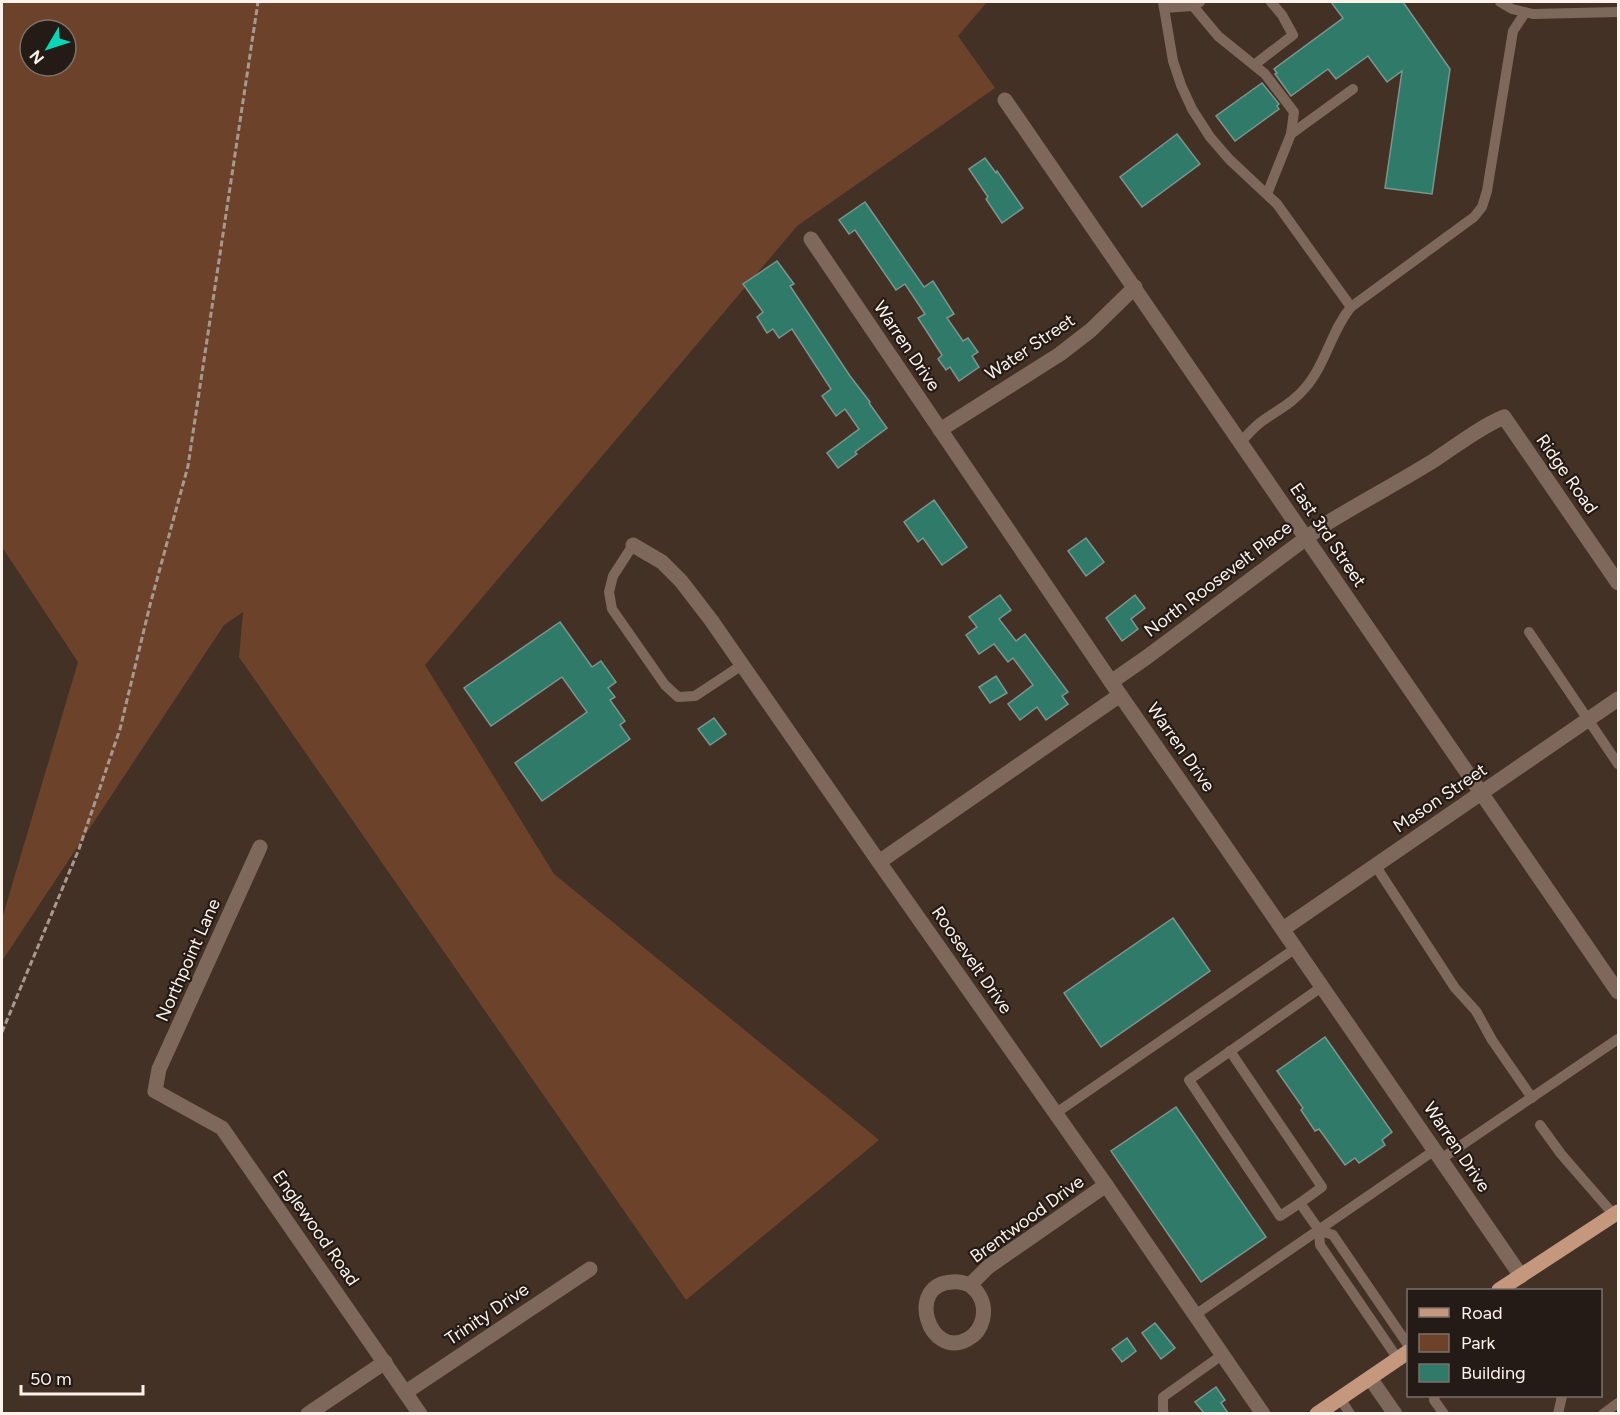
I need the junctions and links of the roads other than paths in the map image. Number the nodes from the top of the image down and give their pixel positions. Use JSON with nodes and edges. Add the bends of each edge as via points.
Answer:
{"nodes":[{"id":1,"x":1271,"y":2,"type":"edge"},
{"id":2,"x":1500,"y":2,"type":"edge"},
{"id":3,"x":1163,"y":4,"type":"edge"},
{"id":4,"x":1196,"y":4,"type":"edge"},
{"id":5,"x":1618,"y":12,"type":"edge"},
{"id":6,"x":1525,"y":13,"type":"junction"},
{"id":7,"x":1254,"y":65,"type":"junction"},
{"id":8,"x":1353,"y":89,"type":"dead end"},
{"id":9,"x":1005,"y":100,"type":"dead end"},
{"id":10,"x":1291,"y":134,"type":"junction"},
{"id":11,"x":1267,"y":194,"type":"junction"},
{"id":12,"x":811,"y":239,"type":"dead end"},
{"id":13,"x":1135,"y":287,"type":"junction"},
{"id":14,"x":1351,"y":307,"type":"junction"},
{"id":15,"x":1504,"y":417,"type":"joint"},
{"id":16,"x":940,"y":430,"type":"junction"},
{"id":17,"x":1241,"y":442,"type":"junction"},
{"id":18,"x":1306,"y":538,"type":"junction"},
{"id":19,"x":633,"y":545,"type":"joint"},
{"id":20,"x":1614,"y":566,"type":"edge"},
{"id":21,"x":1618,"y":583,"type":"edge"},
{"id":22,"x":1529,"y":632,"type":"dead end"},
{"id":23,"x":742,"y":664,"type":"junction"},
{"id":24,"x":1111,"y":682,"type":"junction"},
{"id":25,"x":1120,"y":695,"type":"junction"},
{"id":26,"x":1618,"y":699,"type":"edge"},
{"id":27,"x":1588,"y":720,"type":"junction"},
{"id":28,"x":1618,"y":764,"type":"edge"},
{"id":29,"x":1481,"y":794,"type":"junction"},
{"id":30,"x":260,"y":847,"type":"dead end"},
{"id":31,"x":879,"y":862,"type":"junction"},
{"id":32,"x":1375,"y":865,"type":"junction"},
{"id":33,"x":1283,"y":929,"type":"junction"},
{"id":34,"x":1296,"y":948,"type":"junction"},
{"id":35,"x":1323,"y":986,"type":"junction"},
{"id":36,"x":1618,"y":992,"type":"edge"},
{"id":37,"x":1618,"y":1039,"type":"edge"},
{"id":38,"x":1230,"y":1051,"type":"junction"},
{"id":39,"x":155,"y":1091,"type":"joint"},
{"id":40,"x":1532,"y":1098,"type":"junction"},
{"id":41,"x":1056,"y":1113,"type":"junction"},
{"id":42,"x":1540,"y":1125,"type":"dead end"},
{"id":43,"x":1438,"y":1154,"type":"junction"},
{"id":44,"x":1107,"y":1185,"type":"junction"},
{"id":45,"x":1300,"y":1203,"type":"junction"},
{"id":46,"x":1616,"y":1214,"type":"edge"},
{"id":47,"x":1318,"y":1230,"type":"junction"},
{"id":48,"x":1352,"y":1262,"type":"junction"},
{"id":49,"x":590,"y":1269,"type":"dead end"},
{"id":50,"x":1338,"y":1271,"type":"junction"},
{"id":51,"x":1521,"y":1276,"type":"junction"},
{"id":52,"x":970,"y":1285,"type":"junction"},
{"id":53,"x":1501,"y":1289,"type":"edge"},
{"id":54,"x":1195,"y":1315,"type":"junction"},
{"id":55,"x":1407,"y":1344,"type":"edge"},
{"id":56,"x":1222,"y":1355,"type":"junction"},
{"id":57,"x":1403,"y":1356,"type":"edge"},
{"id":58,"x":385,"y":1362,"type":"junction"},
{"id":59,"x":1370,"y":1378,"type":"junction"},
{"id":60,"x":406,"y":1392,"type":"junction"},
{"id":61,"x":1435,"y":1397,"type":"edge"},
{"id":62,"x":1562,"y":1397,"type":"edge"},
{"id":63,"x":1340,"y":1398,"type":"junction"},
{"id":64,"x":1618,"y":1403,"type":"edge"},
{"id":65,"x":308,"y":1413,"type":"edge"},
{"id":66,"x":420,"y":1413,"type":"edge"},
{"id":67,"x":1164,"y":1413,"type":"edge"},
{"id":68,"x":1263,"y":1413,"type":"edge"},
{"id":69,"x":1317,"y":1413,"type":"edge"},
{"id":70,"x":1350,"y":1413,"type":"edge"},
{"id":71,"x":1395,"y":1413,"type":"edge"},
{"id":72,"x":1444,"y":1413,"type":"edge"},
{"id":73,"x":1558,"y":1413,"type":"edge"},
{"id":74,"x":1603,"y":1413,"type":"edge"}],
"edges":[{"from":1,"to":7,"type":"lane","via":[[1293,35]]},
{"from":2,"to":6,"type":"lane"},
{"from":3,"to":4,"type":"lane"},
{"from":3,"to":11,"type":"lane","via":[[1173,61],[1192,109],[1229,159]]},
{"from":4,"to":7,"type":"lane","via":[[1218,36]]},
{"from":5,"to":6,"type":"lane"},
{"from":6,"to":14,"type":"lane","via":[[1514,31],[1488,191],[1482,207],[1474,217]]},
{"from":7,"to":10,"type":"lane","via":[[1294,112]]},
{"from":8,"to":10,"type":"lane"},
{"from":9,"to":13,"type":"street","name":"East 3rd Street"},
{"from":10,"to":11,"type":"lane"},
{"from":11,"to":14,"type":"lane"},
{"from":12,"to":16,"type":"street","name":"Warren Drive"},
{"from":13,"to":16,"type":"street","name":"Water Street","via":[[1060,354]]},
{"from":13,"to":17,"type":"street","name":"East 3rd Street"},
{"from":14,"to":17,"type":"lane","via":[[1341,318],[1305,388]]},
{"from":15,"to":18,"type":"street","name":"North Roosevelt Place","via":[[1488,423]]},
{"from":15,"to":20,"type":"street","name":"Ridge Road"},
{"from":16,"to":24,"type":"street","name":"Warren Drive"},
{"from":17,"to":18,"type":"street","name":"East 3rd Street"},
{"from":18,"to":24,"type":"street","name":"North Roosevelt Place"},
{"from":18,"to":29,"type":"street","name":"East 3rd Street"},
{"from":19,"to":23,"type":"street","name":"Roosevelt Drive","via":[[662,562],[681,581]]},
{"from":19,"to":23,"type":"lane","via":[[614,576],[609,592],[612,609],[665,685],[678,697],[695,696]]},
{"from":20,"to":21,"type":"street","name":"Ridge Road"},
{"from":22,"to":27,"type":"lane"},
{"from":23,"to":31,"type":"street","name":"Roosevelt Drive"},
{"from":24,"to":25,"type":"street","name":"Warren Drive"},
{"from":25,"to":31,"type":"street"},
{"from":25,"to":33,"type":"street","name":"Warren Drive"},
{"from":26,"to":27,"type":"street","name":"Mason Street"},
{"from":27,"to":28,"type":"lane"},
{"from":27,"to":29,"type":"street","name":"Mason Street"},
{"from":29,"to":32,"type":"street","name":"Mason Street"},
{"from":29,"to":36,"type":"street","name":"East 3rd Street"},
{"from":30,"to":39,"type":"street","name":"Northpoint Lane","via":[[159,1069]]},
{"from":31,"to":41,"type":"street","name":"Roosevelt Drive"},
{"from":32,"to":33,"type":"street","name":"Mason Street"},
{"from":32,"to":40,"type":"lane"},
{"from":33,"to":34,"type":"street","name":"Warren Drive"},
{"from":34,"to":35,"type":"street","name":"Warren Drive"},
{"from":34,"to":41,"type":"lane"},
{"from":35,"to":38,"type":"lane"},
{"from":35,"to":43,"type":"street","name":"Warren Drive"},
{"from":37,"to":40,"type":"lane"},
{"from":38,"to":45,"type":"lane","via":[[1323,1186]]},
{"from":38,"to":45,"type":"lane","via":[[1188,1080],[1280,1216]]},
{"from":39,"to":58,"type":"street","name":"Englewood Road","via":[[222,1128]]},
{"from":40,"to":43,"type":"lane"},
{"from":41,"to":44,"type":"street","name":"Roosevelt Drive"},
{"from":42,"to":46,"type":"lane","via":[[1561,1155]]},
{"from":43,"to":47,"type":"lane"},
{"from":43,"to":51,"type":"street","name":"Warren Drive"},
{"from":44,"to":52,"type":"street","name":"Brentwood Drive","via":[[988,1267]]},
{"from":44,"to":54,"type":"street","name":"Roosevelt Drive"},
{"from":45,"to":47,"type":"lane"},
{"from":46,"to":51,"type":"main road"},
{"from":47,"to":48,"type":"lane","via":[[1333,1235]]},
{"from":47,"to":50,"type":"lane","via":[[1320,1245]]},
{"from":47,"to":54,"type":"lane"},
{"from":48,"to":50,"type":"lane"},
{"from":48,"to":55,"type":"lane"},
{"from":49,"to":60,"type":"street","name":"Trinity Drive"},
{"from":50,"to":57,"type":"lane"},
{"from":51,"to":53,"type":"main road"},
{"from":52,"to":52,"type":"street","name":"Brentwood Drive","via":[[945,1283],[930,1295],[925,1315],[937,1336],[946,1342],[967,1340],[982,1325],[983,1304]]},
{"from":54,"to":56,"type":"street","name":"Roosevelt Drive"},
{"from":56,"to":67,"type":"lane","via":[[1163,1397]]},
{"from":56,"to":68,"type":"street","name":"Roosevelt Drive"},
{"from":57,"to":59,"type":"main road"},
{"from":58,"to":60,"type":"street","name":"Englewood Road"},
{"from":58,"to":65,"type":"street"},
{"from":59,"to":63,"type":"main road"},
{"from":59,"to":71,"type":"street"},
{"from":60,"to":66,"type":"street","name":"Englewood Road"},
{"from":61,"to":72,"type":"lane"},
{"from":62,"to":73,"type":"lane"},
{"from":63,"to":69,"type":"main road"},
{"from":63,"to":70,"type":"lane"},
{"from":64,"to":74,"type":"lane"}]}
